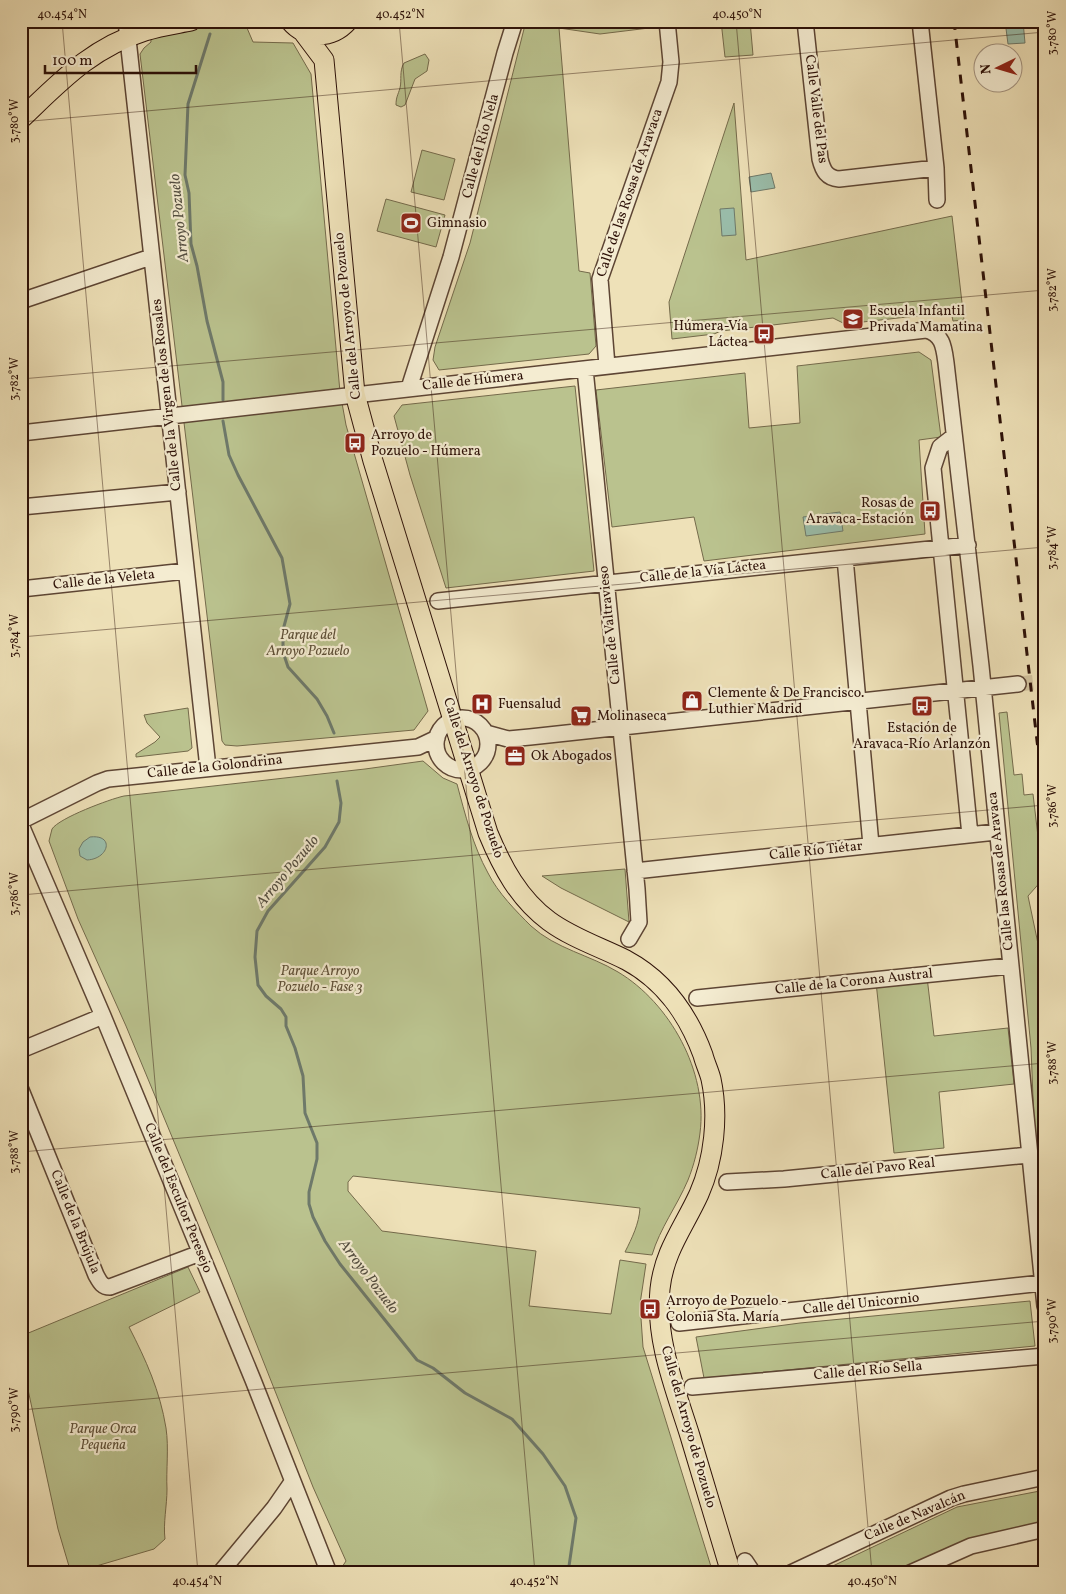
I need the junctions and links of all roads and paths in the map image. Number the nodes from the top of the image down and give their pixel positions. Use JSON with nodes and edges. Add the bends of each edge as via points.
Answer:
{"nodes":[{"id":1,"x":191,"y":21,"type":"edge"},
{"id":2,"x":503,"y":21,"type":"edge"},
{"id":3,"x":515,"y":21,"type":"edge"},
{"id":4,"x":667,"y":21,"type":"edge"},
{"id":5,"x":805,"y":21,"type":"edge"},
{"id":6,"x":920,"y":21,"type":"edge"},
{"id":7,"x":297,"y":26,"type":"edge"},
{"id":8,"x":343,"y":26,"type":"edge"},
{"id":9,"x":126,"y":30,"type":"edge"},
{"id":10,"x":507,"y":46,"type":"junction"},
{"id":11,"x":324,"y":60,"type":"junction"},
{"id":12,"x":21,"y":120,"type":"edge"},
{"id":13,"x":936,"y":168,"type":"junction"},
{"id":14,"x":938,"y":200,"type":"dead end"},
{"id":15,"x":152,"y":259,"type":"junction"},
{"id":16,"x":21,"y":301,"type":"edge"},
{"id":17,"x":926,"y":330,"type":"joint"},
{"id":18,"x":607,"y":366,"type":"junction"},
{"id":19,"x":585,"y":369,"type":"junction"},
{"id":20,"x":408,"y":388,"type":"junction"},
{"id":21,"x":355,"y":394,"type":"junction"},
{"id":22,"x":169,"y":416,"type":"junction"},
{"id":23,"x":21,"y":433,"type":"edge"},
{"id":24,"x":954,"y":436,"type":"junction"},
{"id":25,"x":178,"y":492,"type":"junction"},
{"id":26,"x":21,"y":507,"type":"edge"},
{"id":27,"x":968,"y":545,"type":"junction"},
{"id":28,"x":942,"y":548,"type":"junction"},
{"id":29,"x":845,"y":558,"type":"junction"},
{"id":30,"x":186,"y":571,"type":"junction"},
{"id":31,"x":606,"y":582,"type":"junction"},
{"id":32,"x":21,"y":589,"type":"edge"},
{"id":33,"x":438,"y":601,"type":"dead end"},
{"id":34,"x":1018,"y":684,"type":"tunnel mouth"},
{"id":35,"x":983,"y":688,"type":"junction"},
{"id":36,"x":957,"y":691,"type":"junction"},
{"id":37,"x":858,"y":701,"type":"junction"},
{"id":38,"x":453,"y":720,"type":"junction"},
{"id":39,"x":620,"y":727,"type":"junction"},
{"id":40,"x":486,"y":733,"type":"junction"},
{"id":41,"x":437,"y":738,"type":"junction"},
{"id":42,"x":508,"y":739,"type":"junction"},
{"id":43,"x":418,"y":747,"type":"junction"},
{"id":44,"x":488,"y":749,"type":"junction"},
{"id":45,"x":438,"y":755,"type":"junction"},
{"id":46,"x":208,"y":768,"type":"junction"},
{"id":47,"x":468,"y":770,"type":"junction"},
{"id":48,"x":21,"y":823,"type":"edge"},
{"id":49,"x":996,"y":832,"type":"junction"},
{"id":50,"x":970,"y":835,"type":"junction"},
{"id":51,"x":871,"y":845,"type":"junction"},
{"id":52,"x":635,"y":871,"type":"junction"},
{"id":53,"x":629,"y":939,"type":"dead end"},
{"id":54,"x":1010,"y":966,"type":"junction"},
{"id":55,"x":697,"y":998,"type":"dead end"},
{"id":56,"x":104,"y":1016,"type":"junction"},
{"id":57,"x":21,"y":1050,"type":"edge"},
{"id":58,"x":21,"y":1090,"type":"edge"},
{"id":59,"x":1029,"y":1155,"type":"junction"},
{"id":60,"x":727,"y":1182,"type":"dead end"},
{"id":61,"x":200,"y":1253,"type":"junction"},
{"id":62,"x":1042,"y":1283,"type":"junction"},
{"id":63,"x":1045,"y":1306,"type":"edge"},
{"id":64,"x":678,"y":1323,"type":"dead end"},
{"id":65,"x":1045,"y":1356,"type":"edge"},
{"id":66,"x":692,"y":1387,"type":"dead end"},
{"id":67,"x":1045,"y":1477,"type":"edge"},
{"id":68,"x":292,"y":1482,"type":"junction"},
{"id":69,"x":302,"y":1506,"type":"junction"},
{"id":70,"x":274,"y":1508,"type":"junction"},
{"id":71,"x":1045,"y":1529,"type":"edge"},
{"id":72,"x":220,"y":1573,"type":"edge"},
{"id":73,"x":329,"y":1573,"type":"edge"},
{"id":74,"x":731,"y":1573,"type":"edge"},
{"id":75,"x":791,"y":1573,"type":"edge"},
{"id":76,"x":910,"y":1573,"type":"edge"}],
"edges":[{"from":1,"to":9,"type":"main road"},
{"from":2,"to":10,"type":"street","name":"Calle del Río Nela"},
{"from":3,"to":10,"type":"street","name":"Calle del Río Nela"},
{"from":4,"to":18,"type":"street","name":"Calle de las Rosas de Aravaca","via":[[671,62],[669,82],[600,279]]},
{"from":5,"to":13,"type":"street","name":"Calle Valle del Pas","via":[[820,159],[828,176],[840,179]]},
{"from":6,"to":13,"type":"street"},
{"from":7,"to":8,"type":"main road","via":[[321,35]]},
{"from":7,"to":11,"type":"main road"},
{"from":8,"to":11,"type":"main road"},
{"from":9,"to":12,"type":"main road","via":[[73,70]]},
{"from":9,"to":15,"type":"street","name":"Calle de la Virgen de los Rosales"},
{"from":10,"to":20,"type":"street","name":"Calle del Río Nela","via":[[452,257]]},
{"from":11,"to":21,"type":"main road","name":"Calle del Arroyo de Pozuelo"},
{"from":13,"to":14,"type":"street"},
{"from":15,"to":16,"type":"street"},
{"from":15,"to":22,"type":"street","name":"Calle de la Virgen de los Rosales"},
{"from":17,"to":18,"type":"street","name":"Calle de Húmera"},
{"from":17,"to":24,"type":"street","name":"Calle las Rosas de Aravaca","via":[[937,334],[943,343]]},
{"from":18,"to":19,"type":"street","name":"Calle de Húmera"},
{"from":19,"to":20,"type":"street","name":"Calle de Húmera"},
{"from":19,"to":31,"type":"street","name":"Calle de Valtravieso"},
{"from":20,"to":21,"type":"street","name":"Calle de Húmera"},
{"from":21,"to":22,"type":"street","name":"Calle de Húmera"},
{"from":21,"to":38,"type":"main road","name":"Calle del Arroyo de Pozuelo"},
{"from":22,"to":23,"type":"street","name":"Calle de Húmera"},
{"from":22,"to":25,"type":"street","name":"Calle de la Virgen de los Rosales"},
{"from":24,"to":27,"type":"street","name":"Calle las Rosas de Aravaca"},
{"from":24,"to":28,"type":"street","name":"Calle las Rosas de Aravaca","via":[[940,447],[933,468]]},
{"from":25,"to":26,"type":"street"},
{"from":25,"to":30,"type":"street","name":"Calle de la Virgen de los Rosales"},
{"from":27,"to":28,"type":"street","name":"Calle de la Vía Láctea"},
{"from":27,"to":35,"type":"street","name":"Calle las Rosas de Aravaca"},
{"from":28,"to":29,"type":"street","name":"Calle de la Vía Láctea"},
{"from":28,"to":36,"type":"street","name":"Calle las Rosas de Aravaca"},
{"from":29,"to":31,"type":"street","name":"Calle de la Vía Láctea"},
{"from":29,"to":37,"type":"street"},
{"from":30,"to":32,"type":"street","name":"Calle de la Veleta"},
{"from":30,"to":46,"type":"street","name":"Calle de la Virgen de los Rosales"},
{"from":31,"to":33,"type":"street","name":"Calle de la Vía Láctea"},
{"from":31,"to":39,"type":"street","name":"Calle de Valtravieso"},
{"from":34,"to":35,"type":"street"},
{"from":35,"to":36,"type":"street"},
{"from":35,"to":49,"type":"street","name":"Calle las Rosas de Aravaca"},
{"from":36,"to":37,"type":"street"},
{"from":36,"to":50,"type":"street","name":"Calle las Rosas de Aravaca"},
{"from":37,"to":39,"type":"street"},
{"from":37,"to":51,"type":"street"},
{"from":38,"to":40,"type":"street","via":[[474,720]]},
{"from":38,"to":41,"type":"street","via":[[443,726]]},
{"from":38,"to":47,"type":"main road","name":"Calle del Arroyo de Pozuelo"},
{"from":39,"to":42,"type":"street"},
{"from":39,"to":52,"type":"street","name":"Calle de Valtravieso"},
{"from":40,"to":42,"type":"street"},
{"from":40,"to":44,"type":"street"},
{"from":41,"to":43,"type":"street","name":"Calle de la Golondrina"},
{"from":41,"to":45,"type":"street"},
{"from":42,"to":44,"type":"street"},
{"from":43,"to":45,"type":"street","name":"Calle de la Golondrina"},
{"from":43,"to":46,"type":"street","name":"Calle de la Golondrina"},
{"from":44,"to":47,"type":"street","via":[[481,763]]},
{"from":45,"to":47,"type":"street","name":"Calle de la Golondrina","via":[[450,768]]},
{"from":46,"to":48,"type":"street","name":"Calle de la Golondrina","via":[[97,782]]},
{"from":47,"to":74,"type":"main road","name":"Calle del Arroyo de Pozuelo","via":[[486,828],[510,880],[547,920],[626,961],[660,985],[691,1025],[711,1079],[715,1120],[710,1160],[698,1196],[670,1250],[660,1287],[658,1314],[665,1355]]},
{"from":48,"to":56,"type":"street","name":"Calle del Escultor Peresejo"},
{"from":49,"to":50,"type":"street","name":"Calle Río Tiétar"},
{"from":49,"to":54,"type":"street","name":"Calle las Rosas de Aravaca"},
{"from":50,"to":51,"type":"street","name":"Calle Río Tiétar"},
{"from":51,"to":52,"type":"street","name":"Calle Río Tiétar"},
{"from":52,"to":53,"type":"street","name":"Calle de Valtravieso","via":[[639,922]]},
{"from":54,"to":55,"type":"street","name":"Calle de la Corona Austral"},
{"from":54,"to":59,"type":"street","name":"Calle las Rosas de Aravaca"},
{"from":56,"to":57,"type":"street"},
{"from":56,"to":61,"type":"street","name":"Calle del Escultor Peresejo"},
{"from":58,"to":61,"type":"street","name":"Calle de la Brújula","via":[[96,1276],[105,1287]]},
{"from":59,"to":60,"type":"street","name":"Calle del Pavo Real"},
{"from":59,"to":62,"type":"street","name":"Calle las Rosas de Aravaca"},
{"from":61,"to":68,"type":"street","name":"Calle del Escultor Peresejo"},
{"from":62,"to":63,"type":"street","name":"Calle las Rosas de Aravaca"},
{"from":62,"to":64,"type":"street","name":"Calle del Unicornio"},
{"from":65,"to":66,"type":"street","name":"Calle del Río Sella"},
{"from":67,"to":75,"type":"street","name":"Calle de Navalcán","via":[[951,1498]]},
{"from":68,"to":69,"type":"street","name":"Calle del Escultor Peresejo"},
{"from":68,"to":70,"type":"street"},
{"from":69,"to":70,"type":"street"},
{"from":69,"to":73,"type":"street","name":"Calle del Escultor Peresejo"},
{"from":70,"to":72,"type":"street"},
{"from":71,"to":76,"type":"street","via":[[971,1546]]}]}
